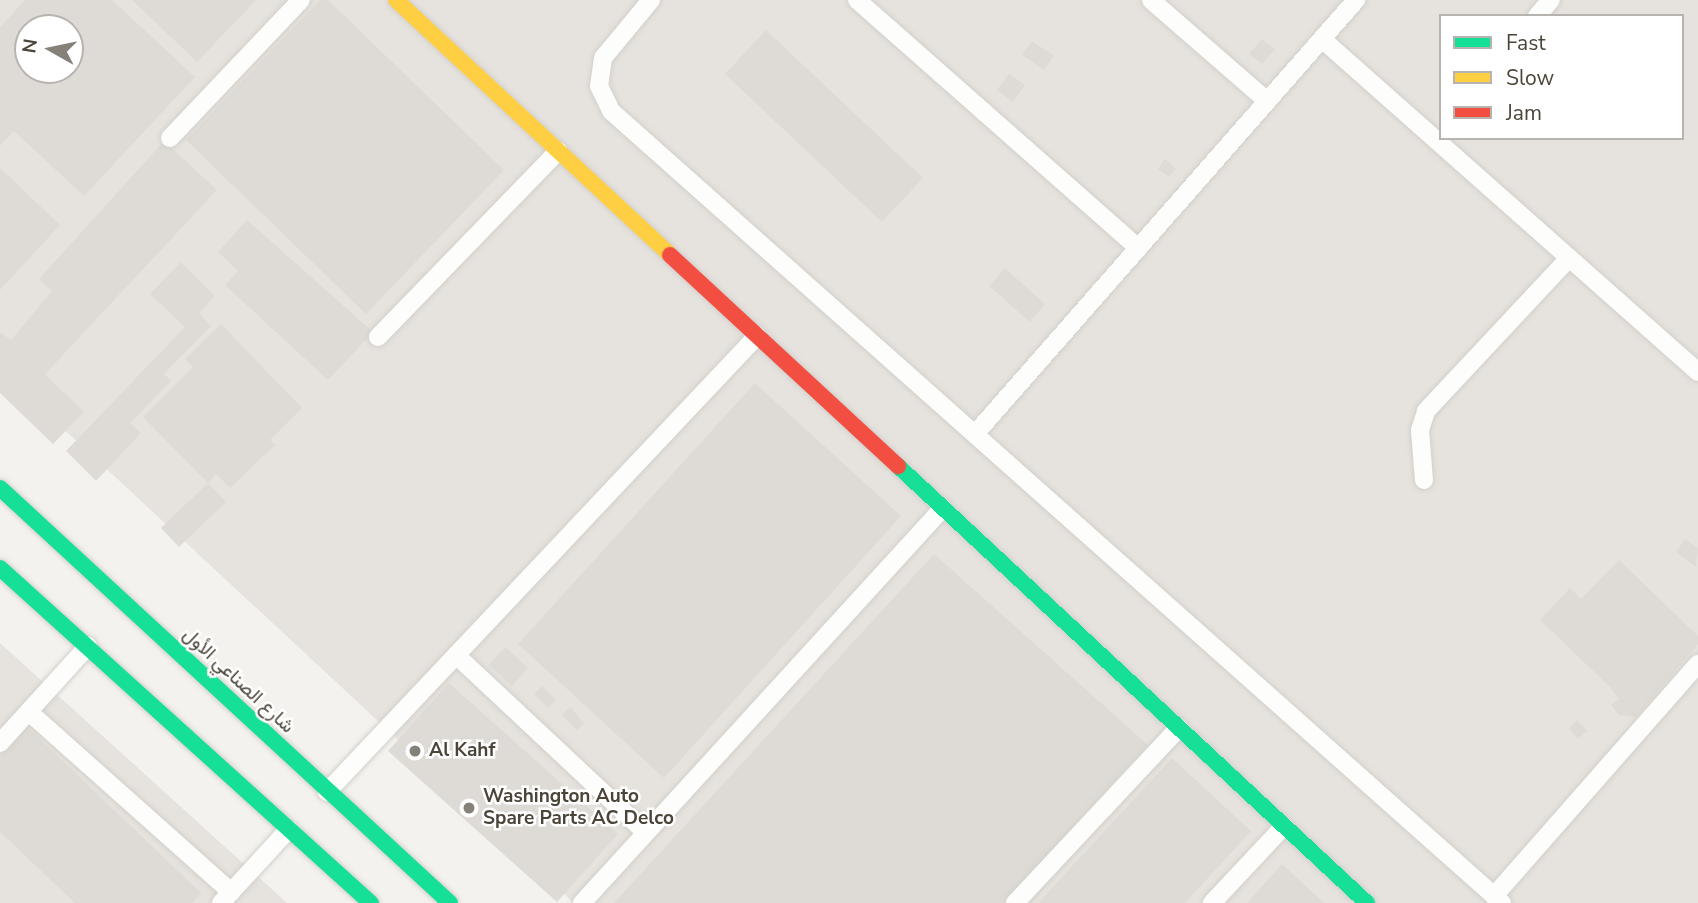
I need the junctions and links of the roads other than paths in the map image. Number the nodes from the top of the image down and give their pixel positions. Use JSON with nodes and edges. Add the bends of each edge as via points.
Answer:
{"nodes":[{"id":1,"x":301,"y":0,"type":"edge"},
{"id":2,"x":396,"y":0,"type":"edge"},
{"id":3,"x":651,"y":0,"type":"edge"},
{"id":4,"x":857,"y":0,"type":"edge"},
{"id":5,"x":1151,"y":0,"type":"edge"},
{"id":6,"x":1356,"y":0,"type":"edge"},
{"id":7,"x":1550,"y":0,"type":"edge"},
{"id":8,"x":1539,"y":14,"type":"edge"},
{"id":9,"x":1322,"y":39,"type":"junction"},
{"id":10,"x":1267,"y":101,"type":"junction"},
{"id":11,"x":1437,"y":134,"type":"edge"},
{"id":12,"x":170,"y":138,"type":"dead end"},
{"id":13,"x":1443,"y":140,"type":"edge"},
{"id":14,"x":558,"y":151,"type":"junction"},
{"id":15,"x":1138,"y":248,"type":"junction"},
{"id":16,"x":1569,"y":258,"type":"junction"},
{"id":17,"x":757,"y":336,"type":"junction"},
{"id":18,"x":378,"y":337,"type":"dead end"},
{"id":19,"x":1696,"y":367,"type":"edge"},
{"id":20,"x":975,"y":434,"type":"junction"},
{"id":21,"x":1424,"y":480,"type":"dead end"},
{"id":22,"x":0,"y":488,"type":"edge"},
{"id":23,"x":943,"y":508,"type":"junction"},
{"id":24,"x":0,"y":568,"type":"edge"},
{"id":25,"x":88,"y":646,"type":"junction"},
{"id":26,"x":456,"y":655,"type":"junction"},
{"id":27,"x":1698,"y":664,"type":"edge"},
{"id":28,"x":29,"y":712,"type":"junction"},
{"id":29,"x":1179,"y":728,"type":"junction"},
{"id":30,"x":0,"y":743,"type":"edge"},
{"id":31,"x":327,"y":792,"type":"junction"},
{"id":32,"x":1284,"y":826,"type":"junction"},
{"id":33,"x":289,"y":829,"type":"junction"},
{"id":34,"x":646,"y":833,"type":"junction"},
{"id":35,"x":226,"y":898,"type":"edge"},
{"id":36,"x":1498,"y":900,"type":"edge"},
{"id":37,"x":371,"y":903,"type":"edge"},
{"id":38,"x":450,"y":903,"type":"edge"},
{"id":39,"x":582,"y":903,"type":"edge"},
{"id":40,"x":1015,"y":903,"type":"edge"},
{"id":41,"x":1212,"y":903,"type":"edge"},
{"id":42,"x":1367,"y":903,"type":"edge"}],
"edges":[{"from":1,"to":12,"type":"lane"},
{"from":2,"to":14,"type":"street"},
{"from":3,"to":20,"type":"lane","via":[[603,58],[599,86],[611,111]]},
{"from":4,"to":15,"type":"lane"},
{"from":5,"to":10,"type":"lane"},
{"from":6,"to":9,"type":"lane"},
{"from":7,"to":8,"type":"lane"},
{"from":9,"to":10,"type":"lane"},
{"from":9,"to":11,"type":"lane"},
{"from":10,"to":15,"type":"lane"},
{"from":13,"to":16,"type":"lane"},
{"from":14,"to":17,"type":"street"},
{"from":14,"to":18,"type":"lane"},
{"from":15,"to":20,"type":"lane"},
{"from":16,"to":19,"type":"lane"},
{"from":16,"to":21,"type":"lane","via":[[1426,411],[1420,430]]},
{"from":17,"to":23,"type":"street"},
{"from":17,"to":26,"type":"lane"},
{"from":20,"to":36,"type":"lane"},
{"from":22,"to":31,"type":"street","name":"شارع الصناعي الأول"},
{"from":23,"to":29,"type":"street"},
{"from":23,"to":34,"type":"lane"},
{"from":24,"to":25,"type":"street"},
{"from":25,"to":28,"type":"lane"},
{"from":25,"to":33,"type":"street"},
{"from":26,"to":31,"type":"lane"},
{"from":26,"to":34,"type":"lane"},
{"from":27,"to":36,"type":"lane"},
{"from":28,"to":30,"type":"lane"},
{"from":28,"to":35,"type":"lane"},
{"from":29,"to":32,"type":"street"},
{"from":29,"to":40,"type":"lane"},
{"from":31,"to":38,"type":"street","name":"شارع الصناعي الأول"},
{"from":32,"to":41,"type":"lane"},
{"from":32,"to":42,"type":"street"},
{"from":33,"to":35,"type":"lane"},
{"from":33,"to":37,"type":"street"},
{"from":34,"to":39,"type":"lane"}]}
